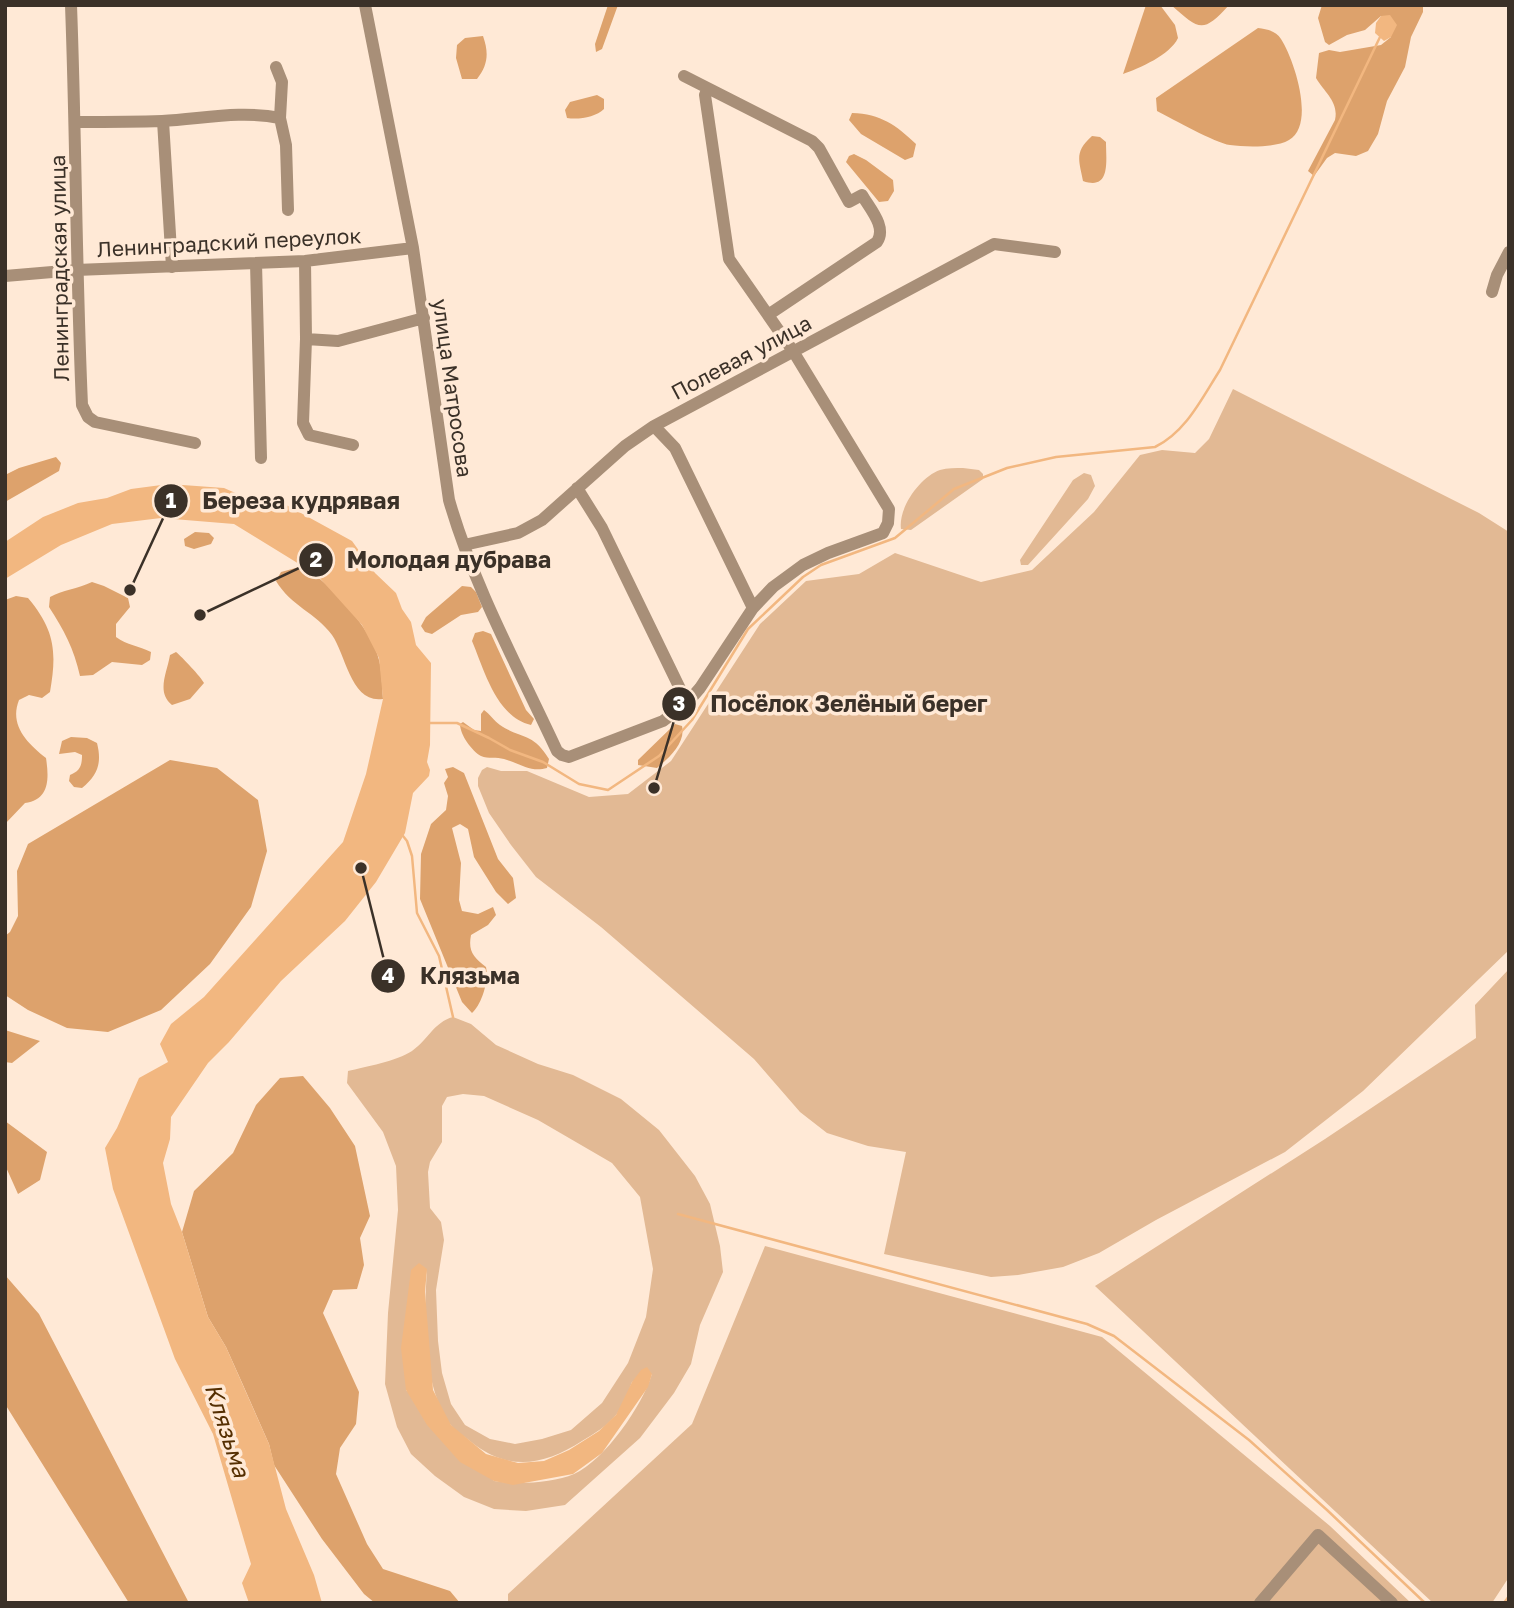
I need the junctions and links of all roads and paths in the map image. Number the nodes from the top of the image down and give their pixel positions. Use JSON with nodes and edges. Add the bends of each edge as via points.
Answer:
{"nodes":[{"id":1,"x":71,"y":5,"type":"edge"},
{"id":2,"x":365,"y":5,"type":"edge"},
{"id":3,"x":276,"y":67,"type":"dead end"},
{"id":4,"x":684,"y":76,"type":"dead end"},
{"id":5,"x":707,"y":90,"type":"junction"},
{"id":6,"x":280,"y":118,"type":"junction"},
{"id":7,"x":163,"y":121,"type":"junction"},
{"id":8,"x":76,"y":122,"type":"junction"},
{"id":9,"x":288,"y":210,"type":"dead end"},
{"id":10,"x":413,"y":248,"type":"junction"},
{"id":11,"x":1055,"y":252,"type":"dead end"},
{"id":12,"x":1509,"y":252,"type":"edge"},
{"id":13,"x":304,"y":261,"type":"junction"},
{"id":14,"x":256,"y":263,"type":"junction"},
{"id":15,"x":172,"y":267,"type":"junction"},
{"id":16,"x":76,"y":270,"type":"junction"},
{"id":17,"x":5,"y":276,"type":"edge"},
{"id":18,"x":1493,"y":292,"type":"dead end"},
{"id":19,"x":768,"y":315,"type":"junction"},
{"id":20,"x":424,"y":318,"type":"junction"},
{"id":21,"x":306,"y":339,"type":"junction"},
{"id":22,"x":793,"y":351,"type":"junction"},
{"id":23,"x":654,"y":426,"type":"junction"},
{"id":24,"x":195,"y":443,"type":"dead end"},
{"id":25,"x":353,"y":445,"type":"dead end"},
{"id":26,"x":261,"y":458,"type":"dead end"},
{"id":27,"x":577,"y":488,"type":"junction"},
{"id":28,"x":464,"y":545,"type":"junction"},
{"id":29,"x":753,"y":608,"type":"junction"},
{"id":30,"x":687,"y":703,"type":"junction"},
{"id":31,"x":1259,"y":1603,"type":"edge"},
{"id":32,"x":1391,"y":1603,"type":"edge"}],
"edges":[{"from":1,"to":8,"type":"street","name":"Ленинградская улица"},
{"from":2,"to":10,"type":"street","name":"улица Матросова"},
{"from":3,"to":6,"type":"street","via":[[282,82]]},
{"from":4,"to":5,"type":"street"},
{"from":5,"to":19,"type":"street","via":[[726,249]]},
{"from":5,"to":19,"type":"street","via":[[812,141],[849,202],[862,195],[881,228],[877,242]]},
{"from":6,"to":7,"type":"street","via":[[232,114]]},
{"from":6,"to":9,"type":"street","via":[[286,145]]},
{"from":7,"to":8,"type":"street"},
{"from":7,"to":15,"type":"street"},
{"from":8,"to":16,"type":"street","name":"Ленинградская улица"},
{"from":10,"to":13,"type":"street","name":"Ленинградский переулок"},
{"from":10,"to":20,"type":"street","name":"улица Матросова"},
{"from":11,"to":22,"type":"street","name":"Полевая улица","via":[[994,244]]},
{"from":12,"to":18,"type":"street"},
{"from":13,"to":14,"type":"street","name":"Ленинградский переулок"},
{"from":13,"to":21,"type":"street"},
{"from":14,"to":15,"type":"street","name":"Ленинградский переулок"},
{"from":14,"to":26,"type":"street"},
{"from":15,"to":16,"type":"street","name":"Ленинградский переулок"},
{"from":16,"to":17,"type":"street","name":"Ленинградский переулок"},
{"from":16,"to":24,"type":"street","name":"Ленинградская улица","via":[[82,405],[88,417]]},
{"from":19,"to":22,"type":"street"},
{"from":20,"to":21,"type":"street","via":[[338,341]]},
{"from":20,"to":28,"type":"street","name":"улица Матросова","via":[[449,500]]},
{"from":21,"to":25,"type":"street","via":[[303,423],[309,435]]},
{"from":22,"to":23,"type":"street","name":"Полевая улица"},
{"from":22,"to":29,"type":"street","via":[[889,509],[888,523],[883,533],[803,565],[772,587]]},
{"from":23,"to":27,"type":"street","name":"Полевая улица"},
{"from":23,"to":29,"type":"street","via":[[675,448]]},
{"from":27,"to":28,"type":"street","name":"Полевая улица","via":[[542,520],[518,533]]},
{"from":27,"to":30,"type":"street","via":[[602,528]]},
{"from":28,"to":30,"type":"street","name":"улица Матросова","via":[[562,755],[569,757],[663,721]]},
{"from":29,"to":30,"type":"street"},
{"from":31,"to":32,"type":"street","via":[[1318,1535]]}]}
